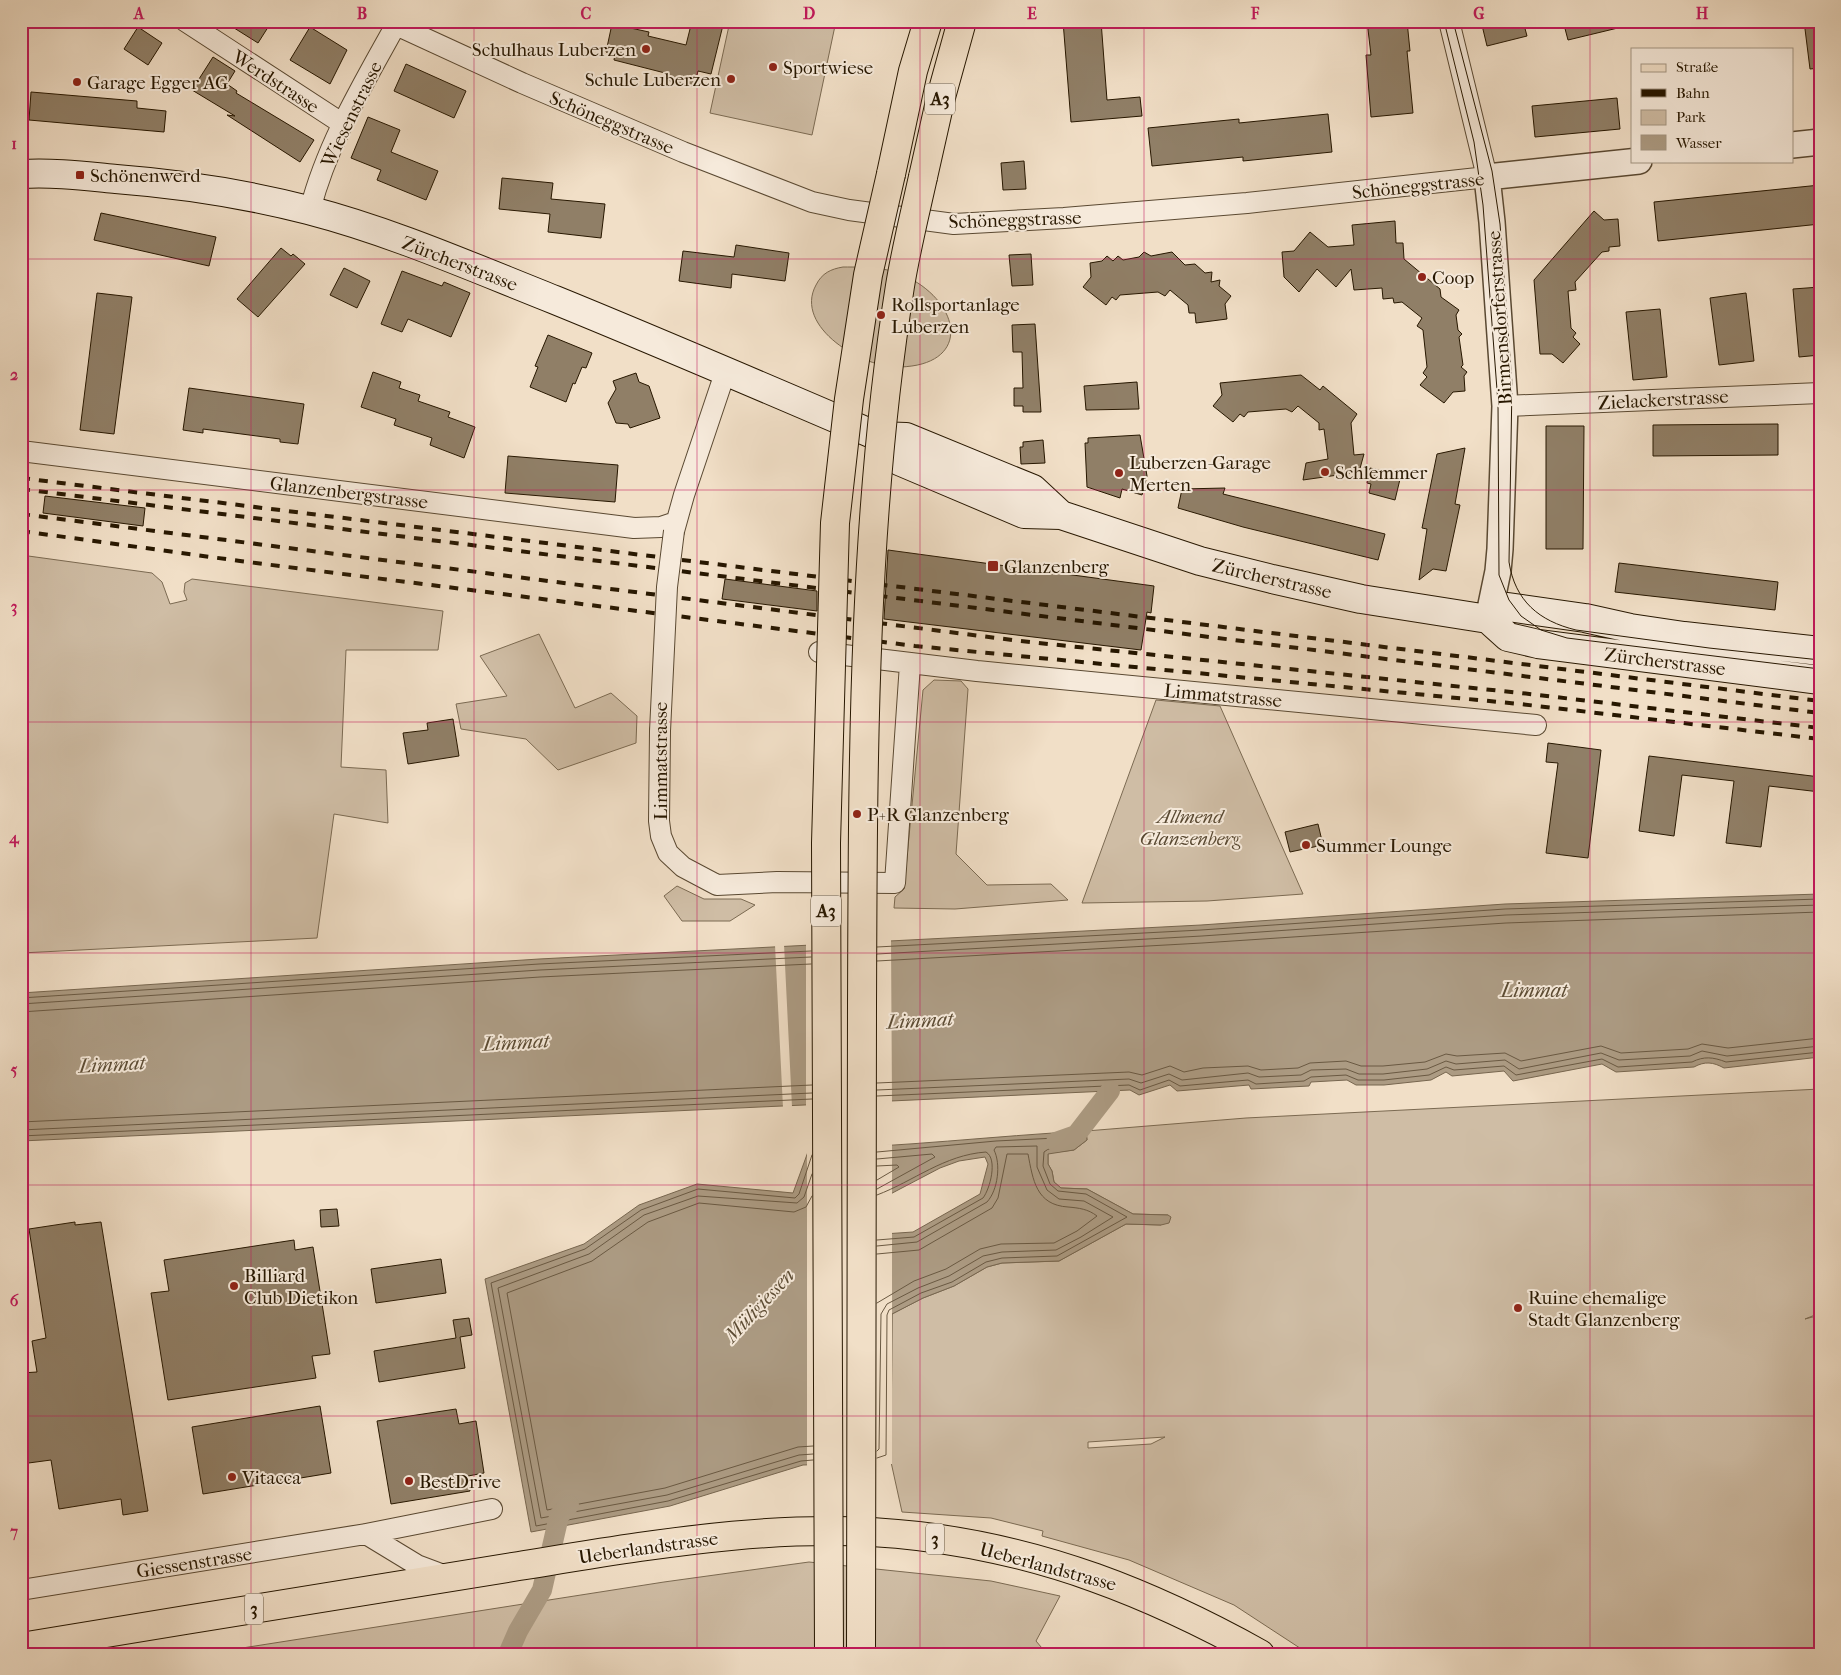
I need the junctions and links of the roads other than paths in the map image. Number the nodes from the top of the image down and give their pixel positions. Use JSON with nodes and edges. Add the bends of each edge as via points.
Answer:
{"nodes":[{"id":1,"x":185,"y":21,"type":"edge"},
{"id":2,"x":928,"y":21,"type":"edge"},
{"id":3,"x":962,"y":21,"type":"edge"},
{"id":4,"x":1449,"y":21,"type":"edge"},
{"id":5,"x":397,"y":23,"type":"edge"},
{"id":6,"x":343,"y":124,"type":"junction"},
{"id":7,"x":1820,"y":142,"type":"edge"},
{"id":8,"x":1794,"y":145,"type":"edge"},
{"id":9,"x":1631,"y":162,"type":"edge"},
{"id":10,"x":21,"y":174,"type":"edge"},
{"id":11,"x":1487,"y":177,"type":"junction"},
{"id":12,"x":310,"y":210,"type":"junction"},
{"id":13,"x":726,"y":370,"type":"junction"},
{"id":14,"x":1820,"y":393,"type":"edge"},
{"id":15,"x":1505,"y":406,"type":"junction"},
{"id":16,"x":21,"y":451,"type":"edge"},
{"id":17,"x":675,"y":527,"type":"junction"},
{"id":18,"x":1488,"y":619,"type":"junction"},
{"id":19,"x":1820,"y":651,"type":"edge"},
{"id":20,"x":819,"y":652,"type":"dead end"},
{"id":21,"x":910,"y":664,"type":"junction"},
{"id":22,"x":1820,"y":680,"type":"edge"},
{"id":23,"x":1536,"y":725,"type":"dead end"},
{"id":24,"x":492,"y":1509,"type":"dead end"},
{"id":25,"x":366,"y":1534,"type":"junction"},
{"id":26,"x":449,"y":1577,"type":"junction"},
{"id":27,"x":21,"y":1590,"type":"edge"},
{"id":28,"x":21,"y":1647,"type":"edge"},
{"id":29,"x":52,"y":1647,"type":"edge"},
{"id":30,"x":829,"y":1654,"type":"edge"},
{"id":31,"x":862,"y":1654,"type":"edge"},
{"id":32,"x":1260,"y":1654,"type":"edge"}],
"edges":[{"from":1,"to":6,"type":"street","name":"Werdstrasse"},
{"from":2,"to":30,"type":"main road","number":"A3","bridge":true,"via":[[913,71],[868,275],[849,399],[835,524],[826,844]]},
{"from":3,"to":31,"type":"main road","number":"A3","bridge":true,"via":[[941,97],[900,284],[873,521],[863,862]]},
{"from":4,"to":11,"type":"street","name":"Birmensdorferstrasse"},
{"from":5,"to":6,"type":"street","name":"Wiesenstrasse"},
{"from":5,"to":11,"type":"street","name":"Schöneggstrasse","via":[[505,76],[683,152],[812,202],[849,210],[954,224],[1056,219],[1217,206]]},
{"from":6,"to":12,"type":"street","name":"Wiesenstrasse"},
{"from":7,"to":8,"type":"street"},
{"from":9,"to":11,"type":"street","name":"Schöneggstrasse"},
{"from":10,"to":12,"type":"main road","name":"Zürcherstrasse","via":[[54,173],[146,181],[234,194]]},
{"from":11,"to":15,"type":"street","name":"Birmensdorferstrasse"},
{"from":12,"to":13,"type":"main road","name":"Zürcherstrasse","via":[[449,257]]},
{"from":13,"to":17,"type":"street","name":"Limmatstrasse"},
{"from":13,"to":18,"type":"main road","name":"Zürcherstrasse","via":[[877,436],[906,437],[1033,489],[1061,515],[1200,561],[1361,599]]},
{"from":14,"to":15,"type":"street","name":"Zielackerstrasse"},
{"from":15,"to":18,"type":"street","name":"Birmensdorferstrasse","via":[[1500,549]]},
{"from":16,"to":17,"type":"street","name":"Glanzenbergstrasse","via":[[634,528]]},
{"from":17,"to":21,"type":"street","name":"Limmatstrasse","bridge":true,"via":[[667,587],[659,821],[668,853],[683,867],[717,885],[895,882]]},
{"from":18,"to":19,"type":"main road","name":"Zürcherstrasse","via":[[1508,607],[1684,636]]},
{"from":18,"to":22,"type":"main road","name":"Zürcherstrasse","via":[[1508,637],[1538,644]]},
{"from":20,"to":21,"type":"street","name":"Limmatstrasse"},
{"from":21,"to":23,"type":"street","name":"Limmatstrasse"},
{"from":24,"to":25,"type":"street","name":"Giessenstrasse"},
{"from":25,"to":26,"type":"street","via":[[417,1565]]},
{"from":25,"to":27,"type":"street","name":"Giessenstrasse"},
{"from":26,"to":29,"type":"main road","name":"Ueberlandstrasse","number":"3"},
{"from":26,"to":32,"type":"main road","name":"Ueberlandstrasse","number":"3","via":[[590,1554],[749,1534],[842,1532],[920,1536],[1010,1552],[1086,1574],[1184,1613]]},
{"from":28,"to":29,"type":"main road","name":"Ueberlandstrasse","number":"3"}]}
